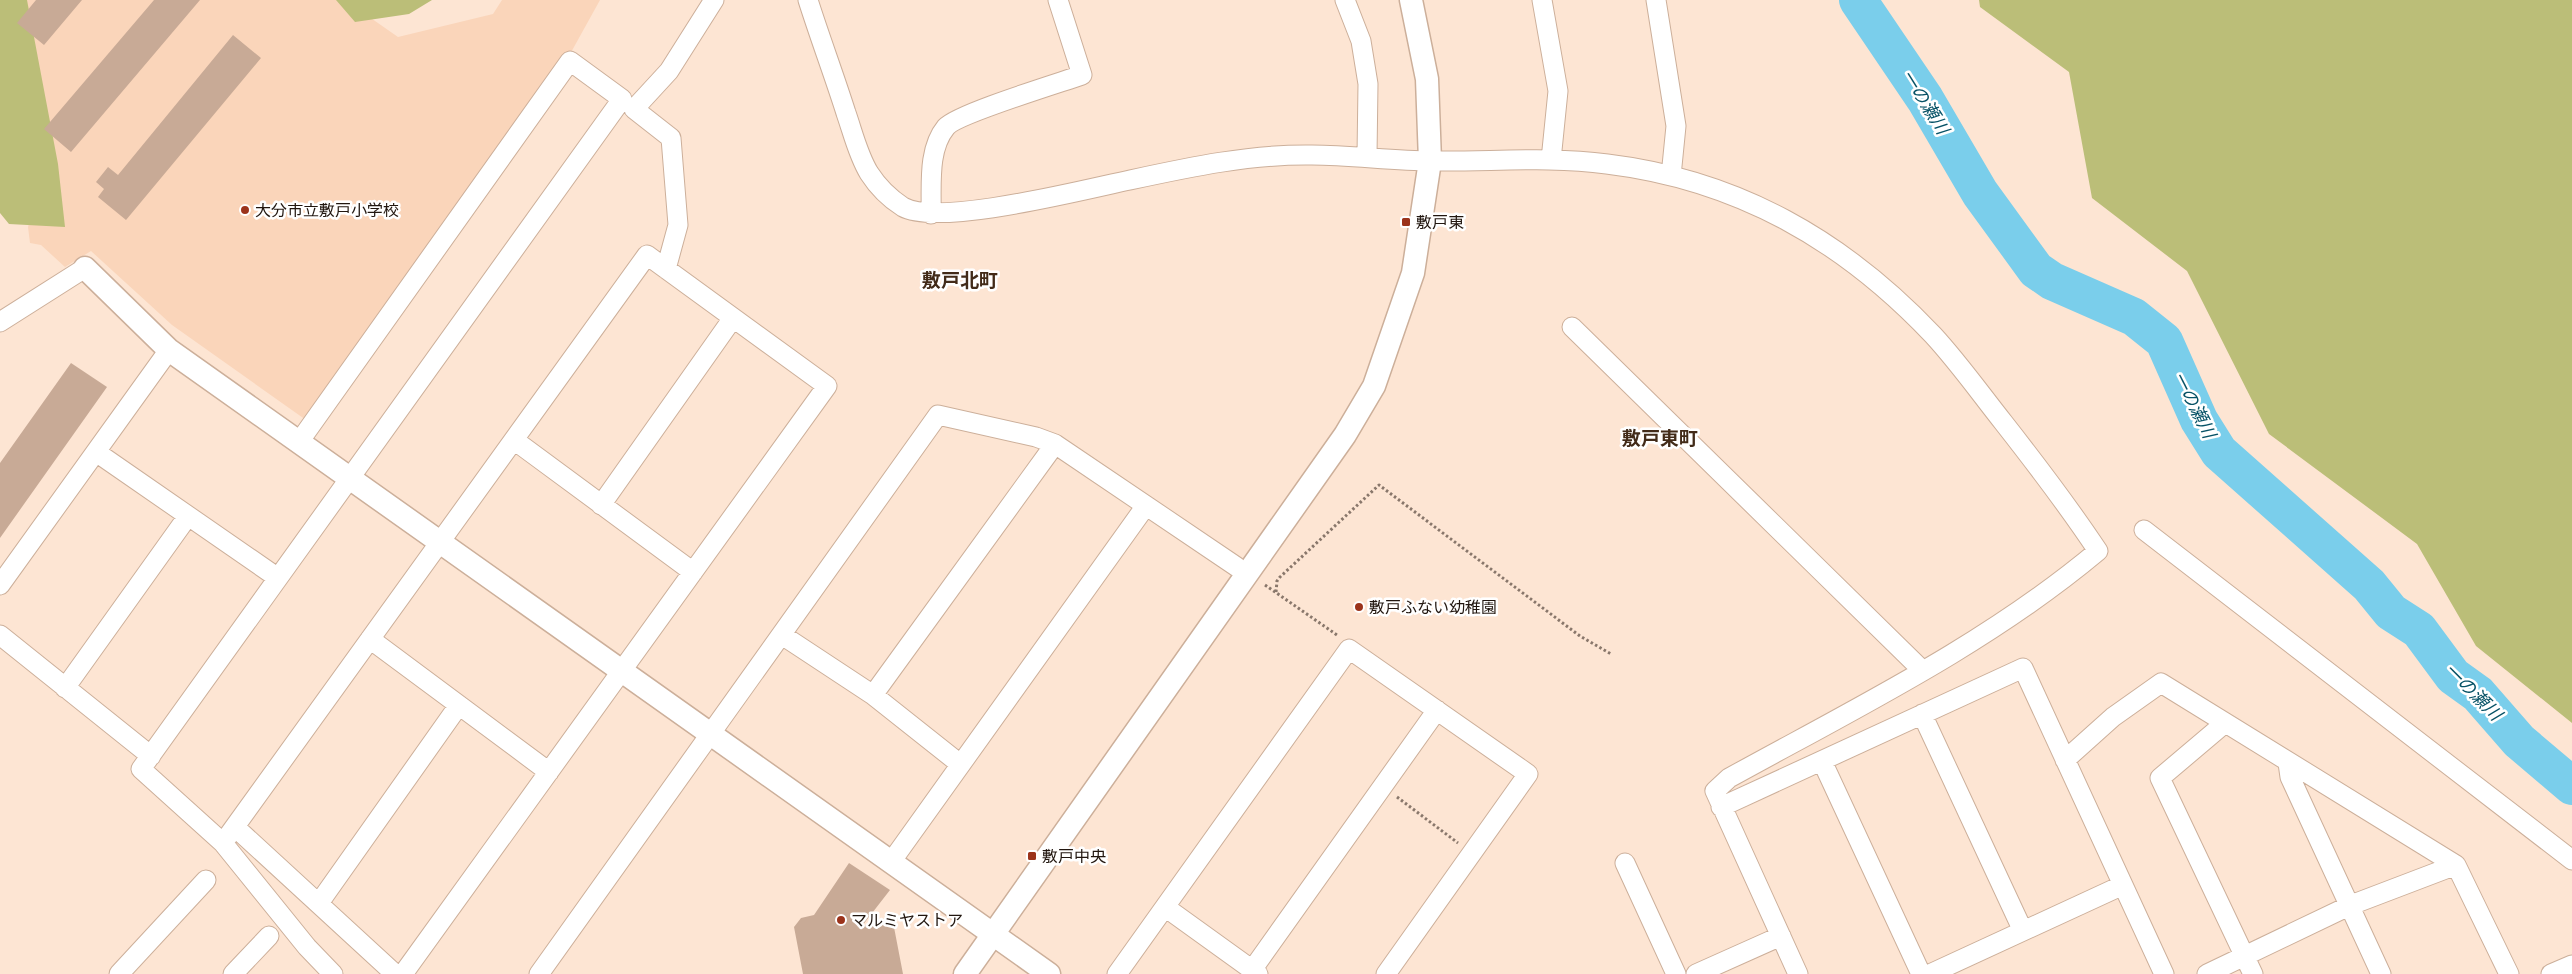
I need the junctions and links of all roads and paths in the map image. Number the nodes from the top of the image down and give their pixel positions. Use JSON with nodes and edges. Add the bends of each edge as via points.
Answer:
{"nodes":[{"id":1,"x":714,"y":0,"type":"edge"},
{"id":2,"x":808,"y":0,"type":"edge"},
{"id":3,"x":1058,"y":0,"type":"edge"},
{"id":4,"x":1345,"y":0,"type":"edge"},
{"id":5,"x":1411,"y":0,"type":"edge"},
{"id":6,"x":1542,"y":0,"type":"edge"},
{"id":7,"x":1656,"y":0,"type":"edge"},
{"id":8,"x":1367,"y":156,"type":"junction"},
{"id":9,"x":1551,"y":160,"type":"junction"},
{"id":10,"x":1430,"y":161,"type":"junction"},
{"id":11,"x":1671,"y":176,"type":"junction"},
{"id":12,"x":931,"y":214,"type":"junction"},
{"id":13,"x":85,"y":268,"type":"joint"},
{"id":14,"x":666,"y":269,"type":"junction"},
{"id":15,"x":733,"y":318,"type":"junction"},
{"id":16,"x":0,"y":322,"type":"edge"},
{"id":17,"x":1572,"y":327,"type":"dead end"},
{"id":18,"x":169,"y":350,"type":"junction"},
{"id":19,"x":514,"y":440,"type":"junction"},
{"id":20,"x":299,"y":442,"type":"junction"},
{"id":21,"x":1055,"y":444,"type":"junction"},
{"id":22,"x":96,"y":452,"type":"junction"},
{"id":23,"x":350,"y":478,"type":"junction"},
{"id":24,"x":601,"y":505,"type":"junction"},
{"id":25,"x":1145,"y":507,"type":"junction"},
{"id":26,"x":188,"y":516,"type":"junction"},
{"id":27,"x":2144,"y":530,"type":"dead end"},
{"id":28,"x":440,"y":542,"type":"junction"},
{"id":29,"x":1237,"y":567,"type":"dead end"},
{"id":30,"x":693,"y":572,"type":"junction"},
{"id":31,"x":278,"y":578,"type":"junction"},
{"id":32,"x":1259,"y":582,"type":"dead end"},
{"id":33,"x":0,"y":586,"type":"edge"},
{"id":34,"x":1276,"y":592,"type":"junction"},
{"id":35,"x":0,"y":635,"type":"edge"},
{"id":36,"x":782,"y":635,"type":"junction"},
{"id":37,"x":370,"y":639,"type":"junction"},
{"id":38,"x":1349,"y":649,"type":"junction"},
{"id":39,"x":1611,"y":654,"type":"dead end"},
{"id":40,"x":622,"y":671,"type":"junction"},
{"id":41,"x":1923,"y":671,"type":"junction"},
{"id":42,"x":65,"y":688,"type":"junction"},
{"id":43,"x":873,"y":695,"type":"junction"},
{"id":44,"x":459,"y":706,"type":"junction"},
{"id":45,"x":1436,"y":710,"type":"junction"},
{"id":46,"x":1922,"y":714,"type":"junction"},
{"id":47,"x":2225,"y":723,"type":"junction"},
{"id":48,"x":711,"y":734,"type":"junction"},
{"id":49,"x":151,"y":756,"type":"junction"},
{"id":50,"x":2065,"y":760,"type":"junction"},
{"id":51,"x":1822,"y":761,"type":"junction"},
{"id":52,"x":2288,"y":763,"type":"junction"},
{"id":53,"x":960,"y":764,"type":"junction"},
{"id":54,"x":549,"y":772,"type":"junction"},
{"id":55,"x":1382,"y":786,"type":"junction"},
{"id":56,"x":1721,"y":807,"type":"junction"},
{"id":57,"x":235,"y":827,"type":"junction"},
{"id":58,"x":223,"y":843,"type":"junction"},
{"id":59,"x":1472,"y":853,"type":"junction"},
{"id":60,"x":2572,"y":860,"type":"edge"},
{"id":61,"x":891,"y":862,"type":"junction"},
{"id":62,"x":1625,"y":862,"type":"dead end"},
{"id":63,"x":2456,"y":865,"type":"junction"},
{"id":64,"x":206,"y":880,"type":"dead end"},
{"id":65,"x":2123,"y":885,"type":"junction"},
{"id":66,"x":319,"y":903,"type":"junction"},
{"id":67,"x":2351,"y":905,"type":"junction"},
{"id":68,"x":1165,"y":907,"type":"junction"},
{"id":69,"x":2023,"y":931,"type":"junction"},
{"id":70,"x":994,"y":935,"type":"junction"},
{"id":71,"x":268,"y":936,"type":"dead end"},
{"id":72,"x":1781,"y":936,"type":"junction"},
{"id":73,"x":2245,"y":956,"type":"junction"},
{"id":74,"x":2572,"y":965,"type":"edge"},
{"id":75,"x":1255,"y":972,"type":"edge"},
{"id":76,"x":119,"y":974,"type":"edge"},
{"id":77,"x":233,"y":974,"type":"edge"},
{"id":78,"x":333,"y":974,"type":"edge"},
{"id":79,"x":395,"y":974,"type":"edge"},
{"id":80,"x":403,"y":974,"type":"edge"},
{"id":81,"x":539,"y":974,"type":"edge"},
{"id":82,"x":965,"y":974,"type":"edge"},
{"id":83,"x":1049,"y":974,"type":"edge"},
{"id":84,"x":1117,"y":974,"type":"edge"},
{"id":85,"x":1386,"y":974,"type":"edge"},
{"id":86,"x":1676,"y":974,"type":"edge"},
{"id":87,"x":1696,"y":974,"type":"edge"},
{"id":88,"x":1798,"y":974,"type":"edge"},
{"id":89,"x":1921,"y":974,"type":"edge"},
{"id":90,"x":1930,"y":974,"type":"edge"},
{"id":91,"x":2164,"y":974,"type":"edge"},
{"id":92,"x":2207,"y":974,"type":"edge"},
{"id":93,"x":2253,"y":974,"type":"edge"},
{"id":94,"x":2381,"y":974,"type":"edge"},
{"id":95,"x":2509,"y":974,"type":"edge"},
{"id":96,"x":2551,"y":974,"type":"edge"}],
"edges":[{"from":1,"to":14,"type":"street","via":[[669,71],[634,109],[670,138],[678,225]]},
{"from":2,"to":12,"type":"street","via":[[868,171],[884,193],[906,209]]},
{"from":3,"to":12,"type":"street","via":[[1082,75],[965,116],[946,126],[937,143],[932,165]]},
{"from":4,"to":8,"type":"street","via":[[1362,41],[1368,84]]},
{"from":5,"to":10,"type":"street","via":[[1427,79]]},
{"from":6,"to":9,"type":"street","via":[[1558,91]]},
{"from":7,"to":11,"type":"street","via":[[1676,126]]},
{"from":8,"to":10,"type":"street"},
{"from":8,"to":12,"type":"street","via":[[1310,154],[1256,157],[1037,200]]},
{"from":9,"to":10,"type":"street"},
{"from":9,"to":11,"type":"street","via":[[1605,163]]},
{"from":10,"to":70,"type":"street","via":[[1413,273],[1374,386],[1345,436]]},
{"from":11,"to":41,"type":"street","via":[[1720,190],[1807,230],[1853,261],[1934,336],[2070,508],[2098,551],[2009,618]]},
{"from":13,"to":16,"type":"street"},
{"from":13,"to":18,"type":"street"},
{"from":14,"to":15,"type":"street"},
{"from":14,"to":19,"type":"street","via":[[647,255]]},
{"from":15,"to":24,"type":"street"},
{"from":15,"to":30,"type":"street","via":[[827,386]]},
{"from":17,"to":41,"type":"street"},
{"from":18,"to":20,"type":"street"},
{"from":18,"to":22,"type":"street"},
{"from":19,"to":24,"type":"street"},
{"from":19,"to":28,"type":"street"},
{"from":20,"to":23,"type":"street"},
{"from":20,"to":23,"type":"street","via":[[570,61],[622,99]]},
{"from":21,"to":25,"type":"street"},
{"from":21,"to":36,"type":"street","via":[[938,415]]},
{"from":21,"to":43,"type":"street"},
{"from":22,"to":26,"type":"street"},
{"from":22,"to":33,"type":"street"},
{"from":23,"to":28,"type":"street"},
{"from":23,"to":31,"type":"street"},
{"from":24,"to":30,"type":"street"},
{"from":25,"to":29,"type":"street","via":[[1155,510]]},
{"from":25,"to":53,"type":"street"},
{"from":26,"to":31,"type":"street"},
{"from":26,"to":42,"type":"street"},
{"from":27,"to":60,"type":"street"},
{"from":28,"to":37,"type":"street"},
{"from":28,"to":40,"type":"street"},
{"from":30,"to":40,"type":"street"},
{"from":31,"to":49,"type":"street"},
{"from":32,"to":34,"type":"path"},
{"from":34,"to":38,"type":"path","via":[[1344,640]]},
{"from":34,"to":39,"type":"path","via":[[1280,577],[1379,485],[1580,636]]},
{"from":35,"to":42,"type":"street"},
{"from":36,"to":43,"type":"street"},
{"from":36,"to":48,"type":"street"},
{"from":37,"to":44,"type":"street"},
{"from":37,"to":57,"type":"street"},
{"from":38,"to":45,"type":"street"},
{"from":38,"to":68,"type":"street"},
{"from":40,"to":48,"type":"street"},
{"from":40,"to":54,"type":"street"},
{"from":41,"to":56,"type":"street","via":[[1729,778],[1715,791]]},
{"from":42,"to":49,"type":"street"},
{"from":43,"to":53,"type":"street"},
{"from":44,"to":54,"type":"street"},
{"from":44,"to":66,"type":"street"},
{"from":45,"to":55,"type":"street"},
{"from":45,"to":59,"type":"street","via":[[1528,774]]},
{"from":46,"to":50,"type":"street","via":[[2022,668]]},
{"from":46,"to":51,"type":"street"},
{"from":46,"to":69,"type":"street"},
{"from":47,"to":50,"type":"street","via":[[2161,683],[2113,717]]},
{"from":47,"to":52,"type":"street"},
{"from":47,"to":73,"type":"street","via":[[2160,778]]},
{"from":48,"to":61,"type":"street"},
{"from":48,"to":81,"type":"street"},
{"from":49,"to":58,"type":"street","via":[[141,769]]},
{"from":50,"to":65,"type":"street"},
{"from":51,"to":56,"type":"street"},
{"from":51,"to":89,"type":"street"},
{"from":52,"to":63,"type":"street"},
{"from":52,"to":67,"type":"street","via":[[2290,777]]},
{"from":53,"to":61,"type":"street"},
{"from":54,"to":80,"type":"street"},
{"from":55,"to":59,"type":"path"},
{"from":55,"to":75,"type":"street"},
{"from":56,"to":72,"type":"street"},
{"from":57,"to":58,"type":"street"},
{"from":57,"to":66,"type":"street"},
{"from":58,"to":78,"type":"street","via":[[307,947]]},
{"from":59,"to":85,"type":"street"},
{"from":61,"to":70,"type":"street"},
{"from":62,"to":86,"type":"street"},
{"from":63,"to":67,"type":"street"},
{"from":63,"to":95,"type":"street"},
{"from":64,"to":76,"type":"street"},
{"from":65,"to":69,"type":"street"},
{"from":65,"to":91,"type":"street"},
{"from":66,"to":79,"type":"street"},
{"from":67,"to":73,"type":"street"},
{"from":67,"to":94,"type":"street"},
{"from":68,"to":75,"type":"street"},
{"from":68,"to":84,"type":"street"},
{"from":69,"to":90,"type":"street"},
{"from":70,"to":82,"type":"street"},
{"from":70,"to":83,"type":"street"},
{"from":71,"to":77,"type":"street"},
{"from":72,"to":87,"type":"street"},
{"from":72,"to":88,"type":"street"},
{"from":73,"to":92,"type":"street"},
{"from":73,"to":93,"type":"street"},
{"from":74,"to":96,"type":"street"}]}
